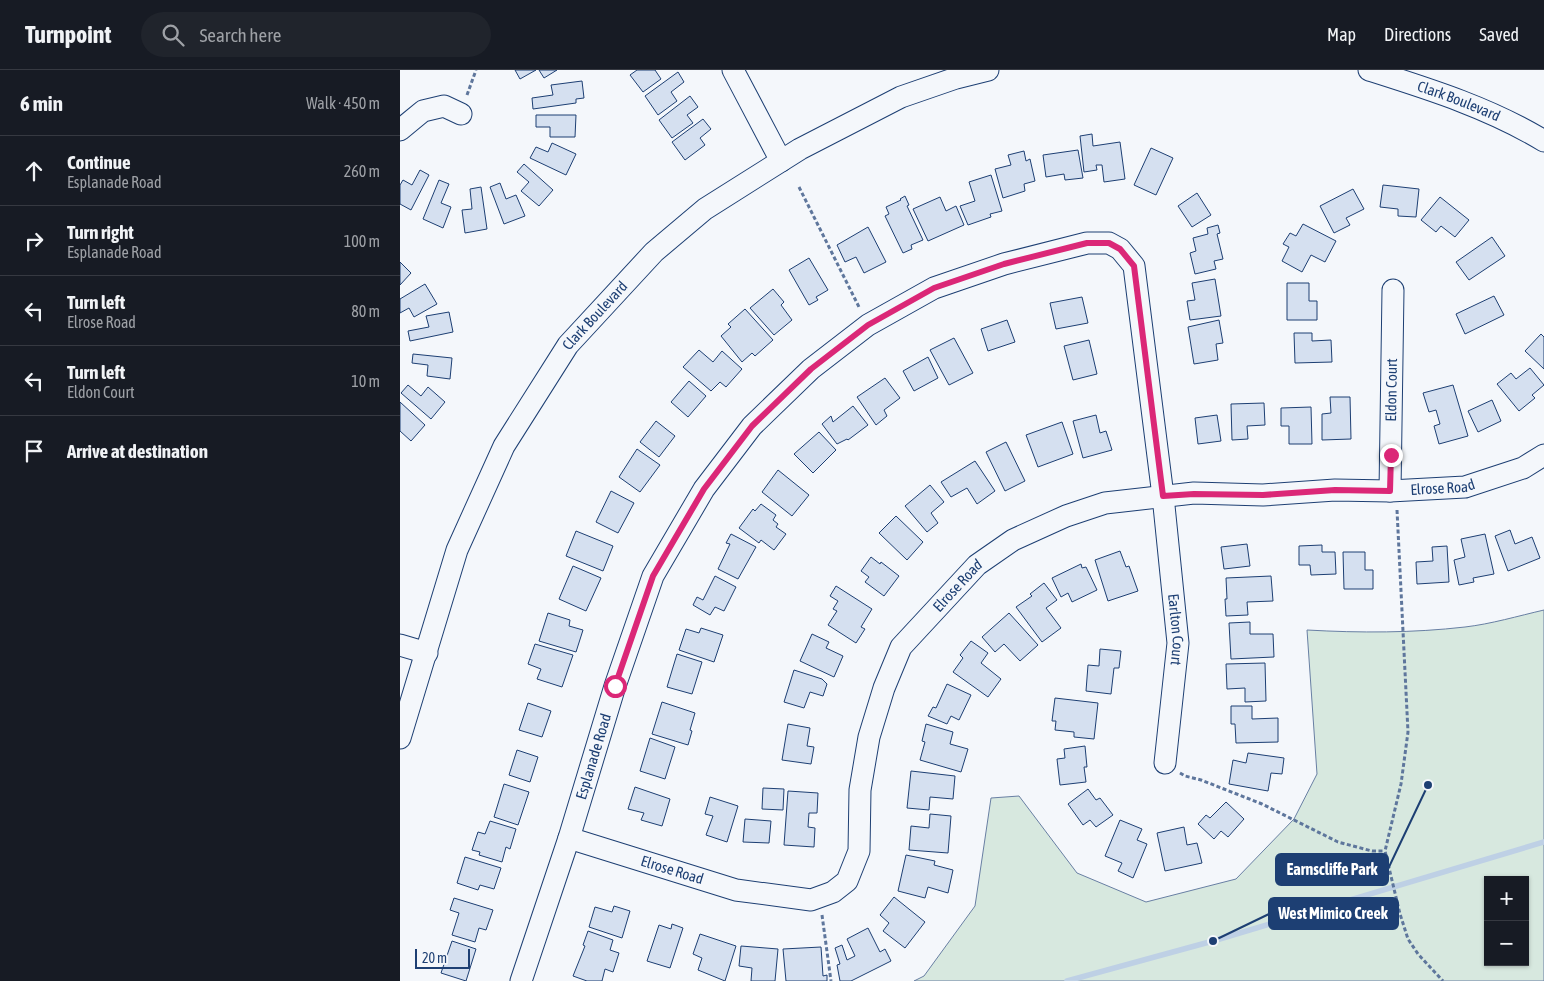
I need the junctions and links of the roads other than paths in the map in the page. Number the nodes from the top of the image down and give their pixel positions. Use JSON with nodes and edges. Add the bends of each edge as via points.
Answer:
{"nodes":[{"id":1,"x":733,"y":70,"type":"edge"},
{"id":2,"x":988,"y":70,"type":"edge"},
{"id":3,"x":1369,"y":70,"type":"edge"},
{"id":4,"x":461,"y":114,"type":"road end"},
{"id":5,"x":400,"y":130,"type":"edge"},
{"id":6,"x":1544,"y":141,"type":"edge"},
{"id":7,"x":781,"y":161,"type":"junction"},
{"id":8,"x":1394,"y":290,"type":"dead end"},
{"id":9,"x":1544,"y":455,"type":"edge"},
{"id":10,"x":1393,"y":491,"type":"junction"},
{"id":11,"x":1163,"y":496,"type":"junction"},
{"id":12,"x":400,"y":645,"type":"edge"},
{"id":13,"x":427,"y":653,"type":"junction"},
{"id":14,"x":400,"y":738,"type":"edge"},
{"id":15,"x":1165,"y":763,"type":"road end"},
{"id":16,"x":569,"y":838,"type":"junction"},
{"id":17,"x":521,"y":981,"type":"edge"}],
"edges":[{"from":1,"to":7,"type":"street"},
{"from":2,"to":7,"type":"street","name":"Clark Boulevard","via":[[901,97]]},
{"from":3,"to":6,"type":"street","name":"Clark Boulevard","via":[[1434,90],[1520,126]]},
{"from":4,"to":5,"type":"street","via":[[444,106],[423,112]]},
{"from":7,"to":13,"type":"street","name":"Clark Boulevard","via":[[705,209],[654,252],[568,345],[504,446],[458,550]]},
{"from":8,"to":10,"type":"street","name":"Eldon Court"},
{"from":9,"to":10,"type":"street","name":"Elrose Road","via":[[1523,468],[1465,487]]},
{"from":10,"to":11,"type":"street","name":"Elrose Road"},
{"from":11,"to":15,"type":"street","name":"Earlton Court","via":[[1178,643]]},
{"from":11,"to":16,"type":"street","name":"Elrose Road","via":[[1105,503],[1013,540],[977,565],[901,647],[869,738],[860,790],[859,851],[848,881],[834,892],[811,900],[736,890]]},
{"from":11,"to":16,"type":"street","name":"Esplanade Road","via":[[1134,266],[1120,249],[1109,243],[1087,243],[1004,264],[934,288],[868,325],[811,369],[752,426],[704,489],[653,576],[615,686]]},
{"from":12,"to":13,"type":"street"},
{"from":13,"to":14,"type":"street","name":"Clark Boulevard"},
{"from":16,"to":17,"type":"street","name":"Esplanade Road"}]}
